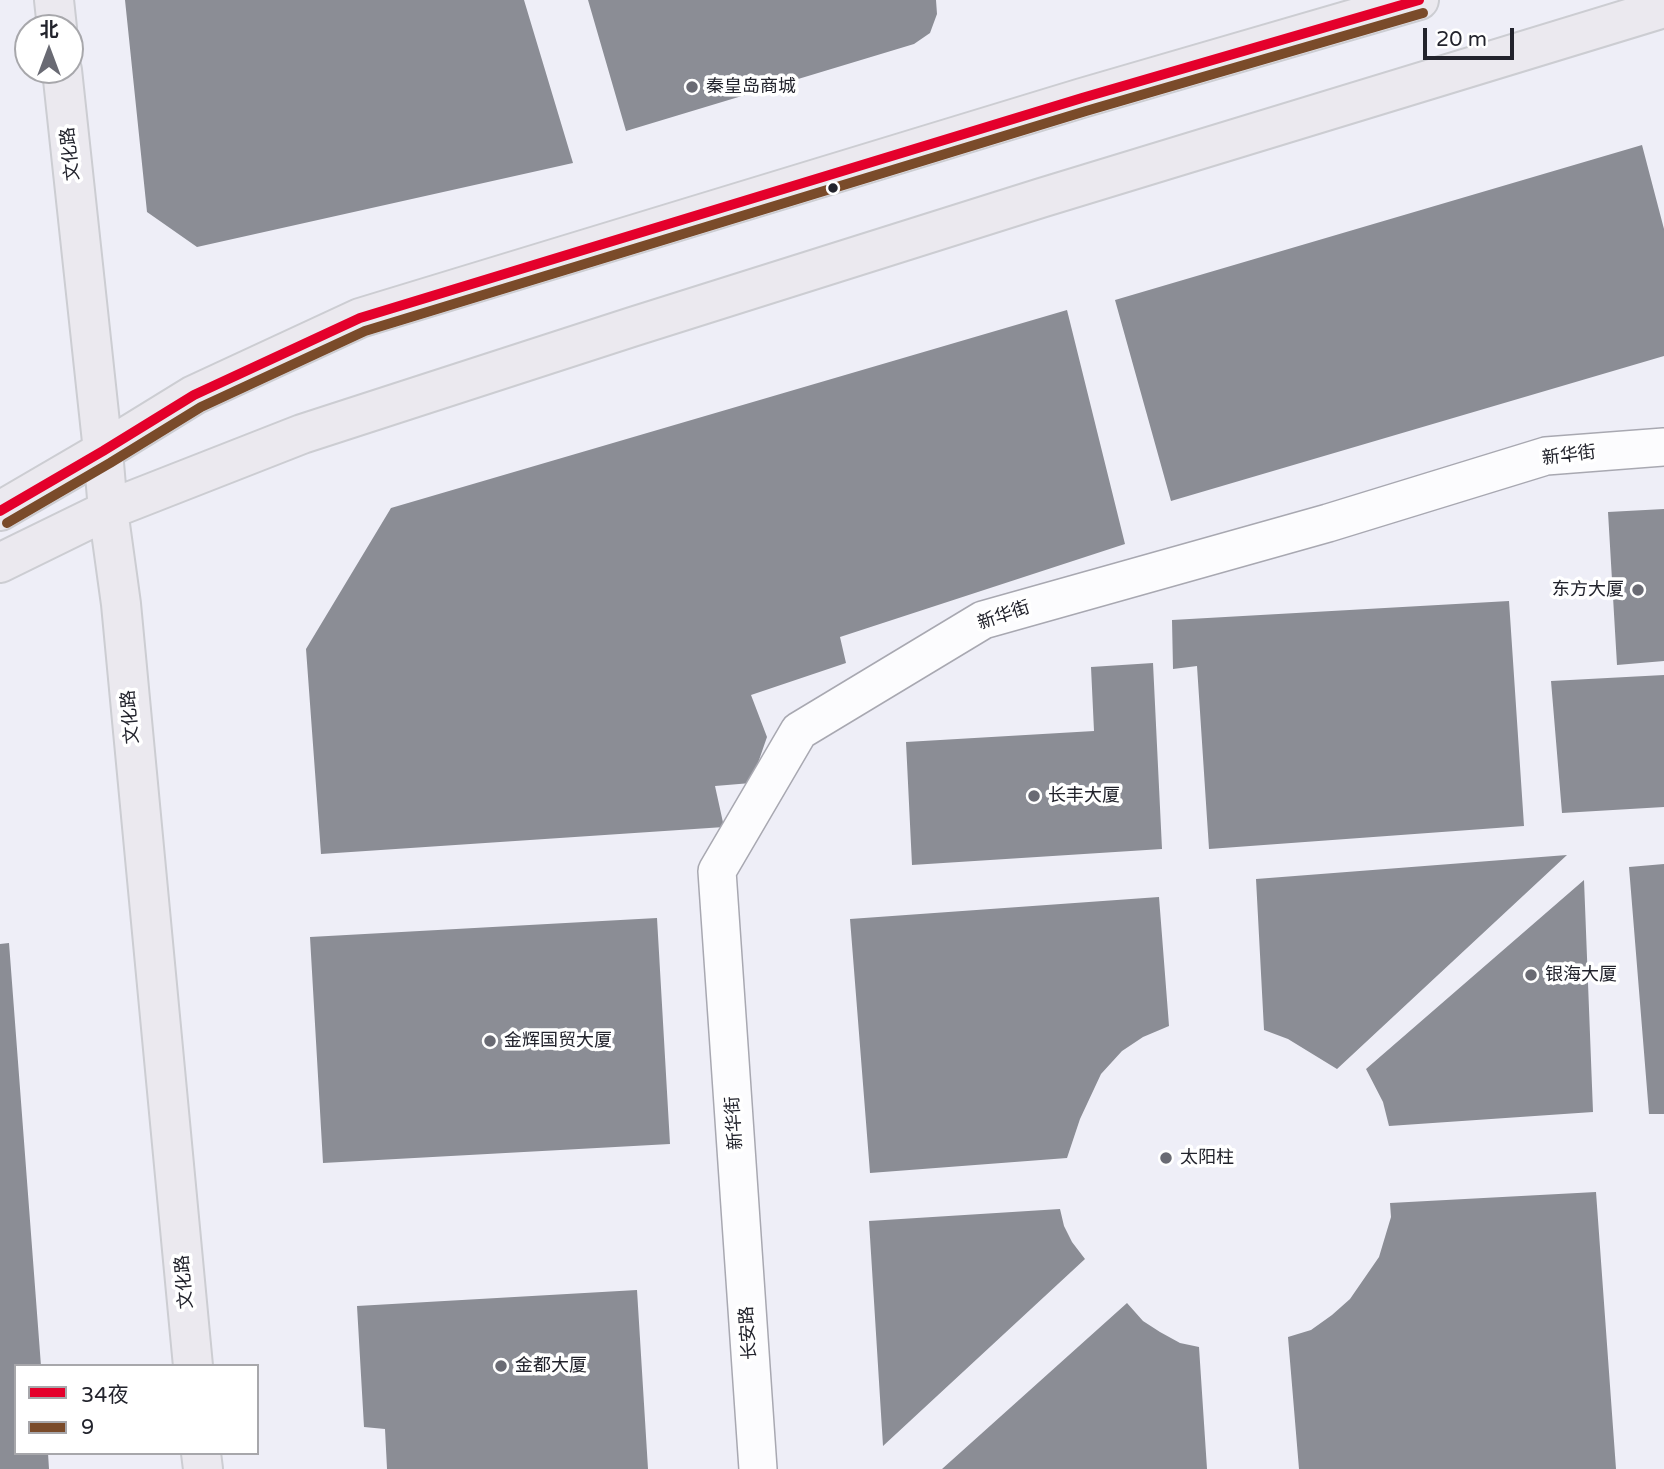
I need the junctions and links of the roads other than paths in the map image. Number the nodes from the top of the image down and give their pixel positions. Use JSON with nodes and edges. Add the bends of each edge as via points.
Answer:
{"nodes":[{"id":1,"x":1419,"y":0,"type":"edge"},
{"id":2,"x":1664,"y":8,"type":"edge"},
{"id":3,"x":64,"y":84,"type":"edge"},
{"id":4,"x":1664,"y":447,"type":"edge"},
{"id":5,"x":103,"y":451,"type":"junction"},
{"id":6,"x":108,"y":510,"type":"junction"},
{"id":7,"x":0,"y":511,"type":"edge"},
{"id":8,"x":0,"y":563,"type":"edge"},
{"id":9,"x":740,"y":1198,"type":"joint"},
{"id":10,"x":193,"y":1364,"type":"edge"},
{"id":11,"x":758,"y":1469,"type":"edge"}],
"edges":[{"from":1,"to":5,"type":"main road","via":[[360,318],[194,395]]},
{"from":2,"to":6,"type":"main road","via":[[553,353],[302,435]]},
{"from":3,"to":5,"type":"main road","name":"文化路"},
{"from":4,"to":9,"type":"street","name":"新华街","via":[[1546,456],[983,620],[799,731],[717,871]]},
{"from":5,"to":6,"type":"main road","name":"文化路"},
{"from":5,"to":7,"type":"main road"},
{"from":6,"to":8,"type":"main road"},
{"from":6,"to":10,"type":"main road","name":"文化路"},
{"from":9,"to":11,"type":"street","name":"长安路"}]}
